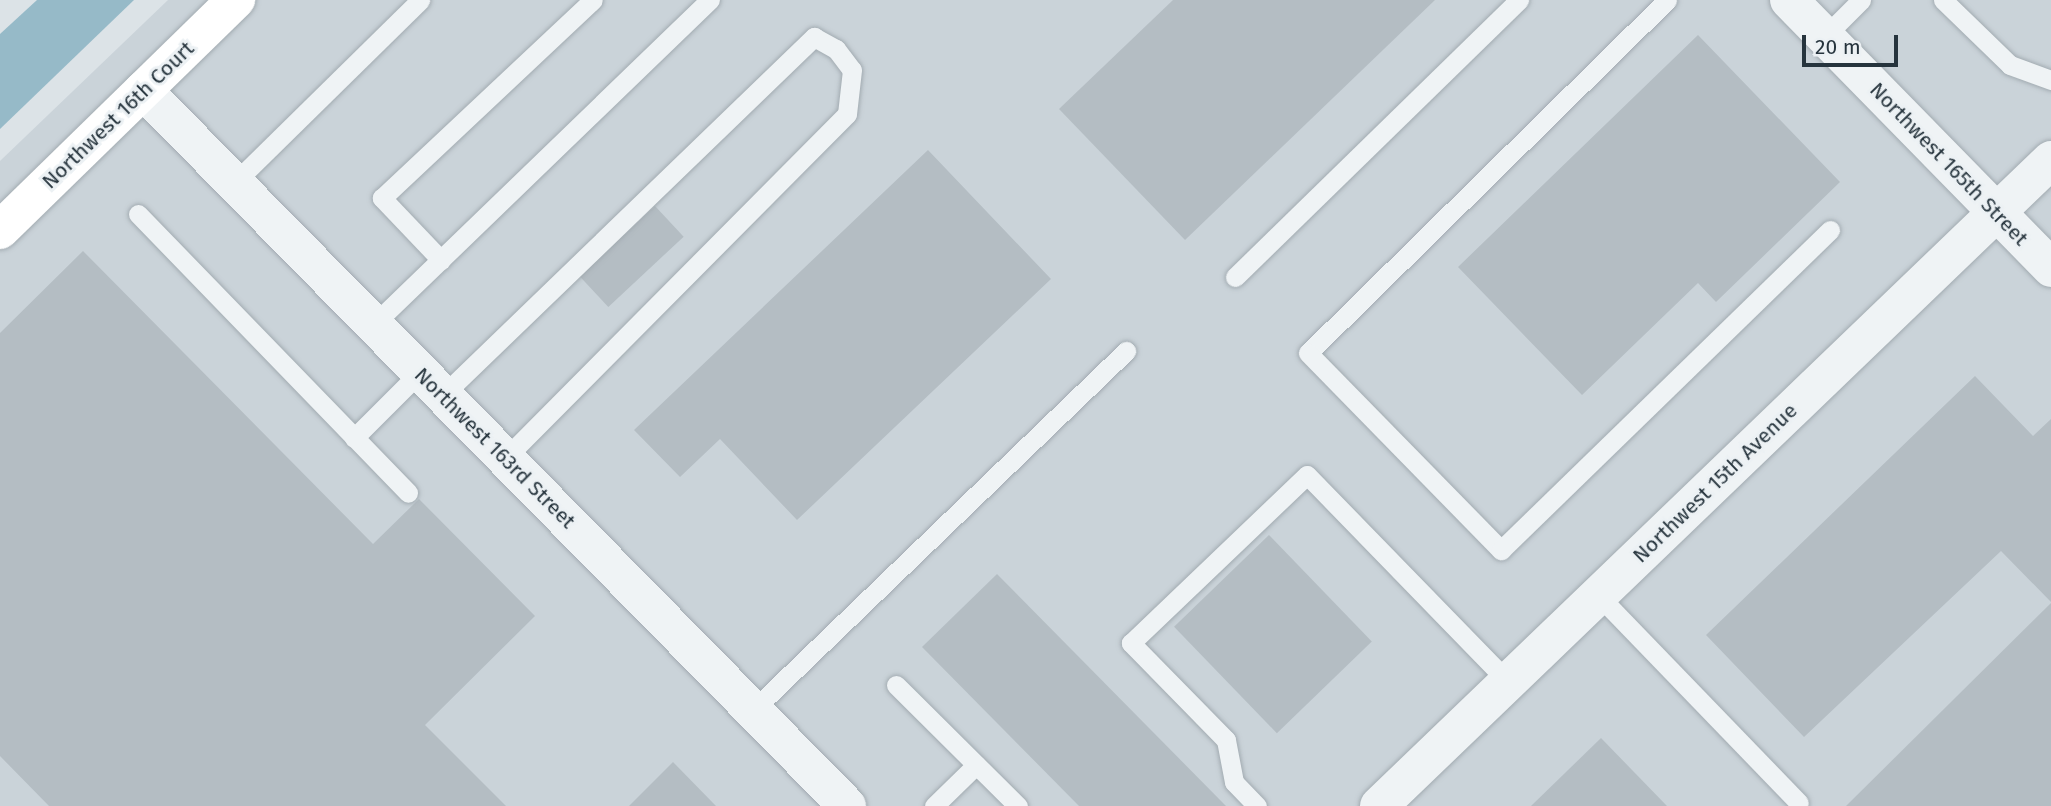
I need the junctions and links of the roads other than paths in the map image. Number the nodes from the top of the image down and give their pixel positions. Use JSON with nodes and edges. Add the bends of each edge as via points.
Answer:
{"nodes":[{"id":1,"x":236,"y":0,"type":"edge"},
{"id":2,"x":420,"y":0,"type":"edge"},
{"id":3,"x":593,"y":0,"type":"edge"},
{"id":4,"x":710,"y":0,"type":"edge"},
{"id":5,"x":1520,"y":0,"type":"edge"},
{"id":6,"x":1667,"y":0,"type":"edge"},
{"id":7,"x":1789,"y":0,"type":"edge"},
{"id":8,"x":1861,"y":0,"type":"edge"},
{"id":9,"x":1943,"y":0,"type":"edge"},
{"id":10,"x":1825,"y":36,"type":"junction"},
{"id":11,"x":2051,"y":80,"type":"edge"},
{"id":12,"x":144,"y":90,"type":"junction"},
{"id":13,"x":2051,"y":160,"type":"edge"},
{"id":14,"x":234,"y":183,"type":"junction"},
{"id":15,"x":1996,"y":212,"type":"junction"},
{"id":16,"x":138,"y":215,"type":"dead end"},
{"id":17,"x":0,"y":230,"type":"edge"},
{"id":18,"x":1830,"y":230,"type":"dead end"},
{"id":19,"x":441,"y":260,"type":"junction"},
{"id":20,"x":2051,"y":268,"type":"edge"},
{"id":21,"x":1235,"y":277,"type":"dead end"},
{"id":22,"x":374,"y":324,"type":"junction"},
{"id":23,"x":1126,"y":351,"type":"dead end"},
{"id":24,"x":432,"y":384,"type":"junction"},
{"id":25,"x":354,"y":438,"type":"junction"},
{"id":26,"x":505,"y":458,"type":"junction"},
{"id":27,"x":408,"y":494,"type":"dead end"},
{"id":28,"x":1598,"y":595,"type":"junction"},
{"id":29,"x":1508,"y":682,"type":"junction"},
{"id":30,"x":896,"y":685,"type":"dead end"},
{"id":31,"x":753,"y":710,"type":"junction"},
{"id":32,"x":976,"y":765,"type":"junction"},
{"id":33,"x":1799,"y":803,"type":"dead end"},
{"id":34,"x":847,"y":806,"type":"edge"},
{"id":35,"x":934,"y":806,"type":"edge"},
{"id":36,"x":1018,"y":806,"type":"edge"},
{"id":37,"x":1257,"y":806,"type":"edge"},
{"id":38,"x":1379,"y":806,"type":"edge"}],
"edges":[{"from":1,"to":12,"type":"street","name":"Northwest 16th Court"},
{"from":2,"to":14,"type":"lane"},
{"from":3,"to":19,"type":"lane","via":[[382,198]]},
{"from":4,"to":19,"type":"lane"},
{"from":5,"to":21,"type":"lane"},
{"from":6,"to":18,"type":"lane","via":[[1308,353],[1501,550]]},
{"from":7,"to":10,"type":"street","name":"Northwest 165th Street"},
{"from":8,"to":10,"type":"lane"},
{"from":9,"to":11,"type":"lane","via":[[2010,65]]},
{"from":10,"to":15,"type":"street","name":"Northwest 165th Street"},
{"from":12,"to":14,"type":"street","name":"Northwest 163rd Street"},
{"from":12,"to":17,"type":"street","name":"Northwest 16th Court"},
{"from":13,"to":15,"type":"street","name":"Northwest 15th Avenue"},
{"from":14,"to":22,"type":"street","name":"Northwest 163rd Street"},
{"from":15,"to":20,"type":"street","name":"Northwest 165th Street"},
{"from":15,"to":28,"type":"street","name":"Northwest 15th Avenue"},
{"from":16,"to":25,"type":"lane"},
{"from":19,"to":22,"type":"lane"},
{"from":22,"to":24,"type":"street","name":"Northwest 163rd Street"},
{"from":23,"to":31,"type":"lane"},
{"from":24,"to":25,"type":"lane"},
{"from":24,"to":26,"type":"street","name":"Northwest 163rd Street"},
{"from":24,"to":26,"type":"lane","via":[[814,37],[836,49],[852,70],[847,114]]},
{"from":25,"to":27,"type":"lane"},
{"from":26,"to":31,"type":"street","name":"Northwest 163rd Street"},
{"from":28,"to":29,"type":"street","name":"Northwest 15th Avenue"},
{"from":28,"to":33,"type":"lane"},
{"from":29,"to":37,"type":"lane","via":[[1307,475],[1131,643],[1226,740],[1234,782]]},
{"from":29,"to":38,"type":"street","name":"Northwest 15th Avenue"},
{"from":30,"to":32,"type":"lane"},
{"from":31,"to":34,"type":"street","name":"Northwest 163rd Street"},
{"from":32,"to":35,"type":"lane"},
{"from":32,"to":36,"type":"lane"}]}
